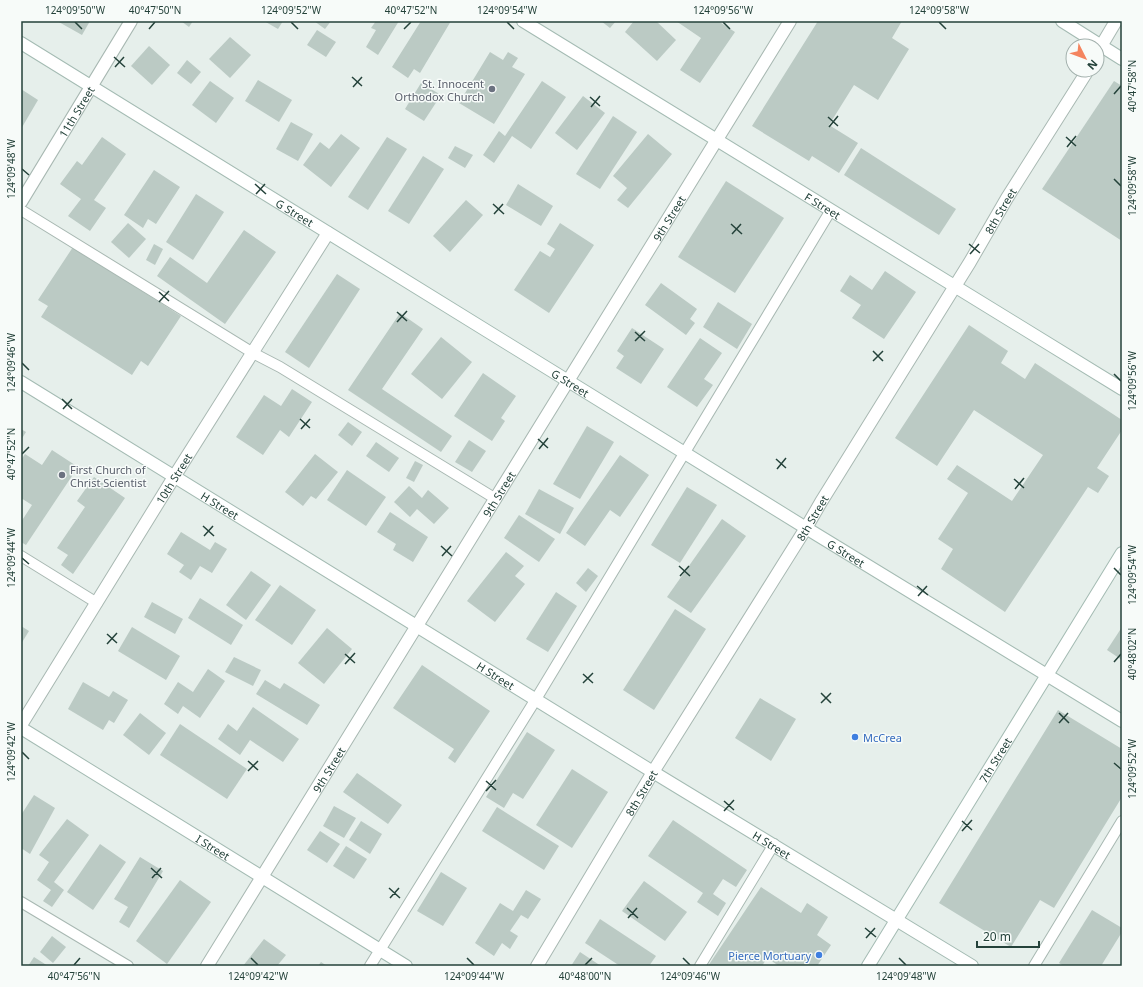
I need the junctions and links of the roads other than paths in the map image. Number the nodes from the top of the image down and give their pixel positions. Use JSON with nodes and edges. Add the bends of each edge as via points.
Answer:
{"nodes":[{"id":1,"x":131,"y":21,"type":"edge"},
{"id":2,"x":523,"y":21,"type":"edge"},
{"id":3,"x":790,"y":21,"type":"edge"},
{"id":4,"x":1062,"y":21,"type":"edge"},
{"id":5,"x":1116,"y":21,"type":"edge"},
{"id":6,"x":1084,"y":38,"type":"edge"},
{"id":7,"x":1105,"y":40,"type":"edge"},
{"id":8,"x":21,"y":43,"type":"edge"},
{"id":9,"x":1105,"y":52,"type":"edge"},
{"id":10,"x":1122,"y":59,"type":"edge"},
{"id":11,"x":1083,"y":78,"type":"edge"},
{"id":12,"x":91,"y":86,"type":"junction"},
{"id":13,"x":717,"y":139,"type":"junction"},
{"id":14,"x":21,"y":202,"type":"edge"},
{"id":15,"x":21,"y":210,"type":"edge"},
{"id":16,"x":831,"y":210,"type":"junction"},
{"id":17,"x":328,"y":233,"type":"junction"},
{"id":18,"x":954,"y":287,"type":"junction"},
{"id":19,"x":253,"y":353,"type":"junction"},
{"id":20,"x":568,"y":380,"type":"junction"},
{"id":21,"x":21,"y":382,"type":"edge"},
{"id":22,"x":1122,"y":389,"type":"edge"},
{"id":23,"x":684,"y":452,"type":"junction"},
{"id":24,"x":174,"y":477,"type":"junction"},
{"id":25,"x":496,"y":499,"type":"junction"},
{"id":26,"x":806,"y":528,"type":"junction"},
{"id":27,"x":1122,"y":553,"type":"edge"},
{"id":28,"x":21,"y":556,"type":"edge"},
{"id":29,"x":97,"y":603,"type":"junction"},
{"id":30,"x":417,"y":626,"type":"junction"},
{"id":31,"x":1047,"y":675,"type":"junction"},
{"id":32,"x":536,"y":699,"type":"junction"},
{"id":33,"x":1122,"y":721,"type":"edge"},
{"id":34,"x":21,"y":725,"type":"edge"},
{"id":35,"x":21,"y":728,"type":"edge"},
{"id":36,"x":653,"y":772,"type":"junction"},
{"id":37,"x":1122,"y":821,"type":"edge"},
{"id":38,"x":774,"y":844,"type":"junction"},
{"id":39,"x":262,"y":878,"type":"junction"},
{"id":40,"x":21,"y":902,"type":"edge"},
{"id":41,"x":897,"y":919,"type":"junction"},
{"id":42,"x":380,"y":950,"type":"junction"},
{"id":43,"x":128,"y":966,"type":"edge"},
{"id":44,"x":207,"y":966,"type":"edge"},
{"id":45,"x":370,"y":966,"type":"edge"},
{"id":46,"x":406,"y":966,"type":"edge"},
{"id":47,"x":537,"y":966,"type":"edge"},
{"id":48,"x":700,"y":966,"type":"edge"},
{"id":49,"x":868,"y":966,"type":"edge"},
{"id":50,"x":972,"y":966,"type":"edge"},
{"id":51,"x":1034,"y":966,"type":"edge"}],
"edges":[{"from":1,"to":12,"type":"street","name":"11th Street"},
{"from":2,"to":13,"type":"street","name":"F Street"},
{"from":3,"to":13,"type":"street","name":"9th Street"},
{"from":4,"to":6,"type":"street"},
{"from":5,"to":7,"type":"street"},
{"from":8,"to":12,"type":"street","name":"G Street"},
{"from":9,"to":10,"type":"street"},
{"from":11,"to":18,"type":"street","name":"8th Street"},
{"from":12,"to":14,"type":"street","name":"11th Street"},
{"from":12,"to":17,"type":"street","name":"G Street"},
{"from":13,"to":16,"type":"street","name":"F Street"},
{"from":13,"to":20,"type":"street","name":"9th Street"},
{"from":15,"to":19,"type":"lane"},
{"from":16,"to":18,"type":"street","name":"F Street"},
{"from":16,"to":23,"type":"lane"},
{"from":17,"to":19,"type":"street","name":"10th Street"},
{"from":17,"to":20,"type":"street","name":"G Street"},
{"from":18,"to":22,"type":"street","name":"F Street"},
{"from":18,"to":26,"type":"street","name":"8th Street"},
{"from":19,"to":24,"type":"street","name":"10th Street"},
{"from":19,"to":25,"type":"lane"},
{"from":20,"to":23,"type":"street","name":"G Street"},
{"from":20,"to":25,"type":"street","name":"9th Street"},
{"from":21,"to":24,"type":"street","name":"H Street"},
{"from":23,"to":26,"type":"street","name":"G Street"},
{"from":23,"to":32,"type":"lane"},
{"from":24,"to":29,"type":"street","name":"10th Street"},
{"from":24,"to":30,"type":"street","name":"H Street"},
{"from":25,"to":30,"type":"street","name":"9th Street"},
{"from":26,"to":31,"type":"street","name":"G Street"},
{"from":26,"to":36,"type":"street","name":"8th Street"},
{"from":27,"to":31,"type":"street","name":"7th Street"},
{"from":28,"to":29,"type":"lane"},
{"from":29,"to":34,"type":"street","name":"10th Street"},
{"from":30,"to":32,"type":"street","name":"H Street"},
{"from":30,"to":39,"type":"street","name":"9th Street"},
{"from":31,"to":33,"type":"street","name":"G Street"},
{"from":31,"to":41,"type":"street","name":"7th Street"},
{"from":32,"to":36,"type":"street","name":"H Street"},
{"from":32,"to":42,"type":"lane"},
{"from":35,"to":39,"type":"street","name":"I Street"},
{"from":36,"to":38,"type":"street","name":"H Street"},
{"from":36,"to":47,"type":"street","name":"8th Street"},
{"from":37,"to":51,"type":"lane"},
{"from":38,"to":41,"type":"street","name":"H Street"},
{"from":38,"to":48,"type":"lane"},
{"from":39,"to":42,"type":"street","name":"I Street"},
{"from":39,"to":44,"type":"street","name":"9th Street"},
{"from":40,"to":43,"type":"lane"},
{"from":41,"to":49,"type":"street","name":"7th Street"},
{"from":41,"to":50,"type":"street","name":"H Street"},
{"from":42,"to":45,"type":"lane"},
{"from":42,"to":46,"type":"street","name":"I Street"}]}
